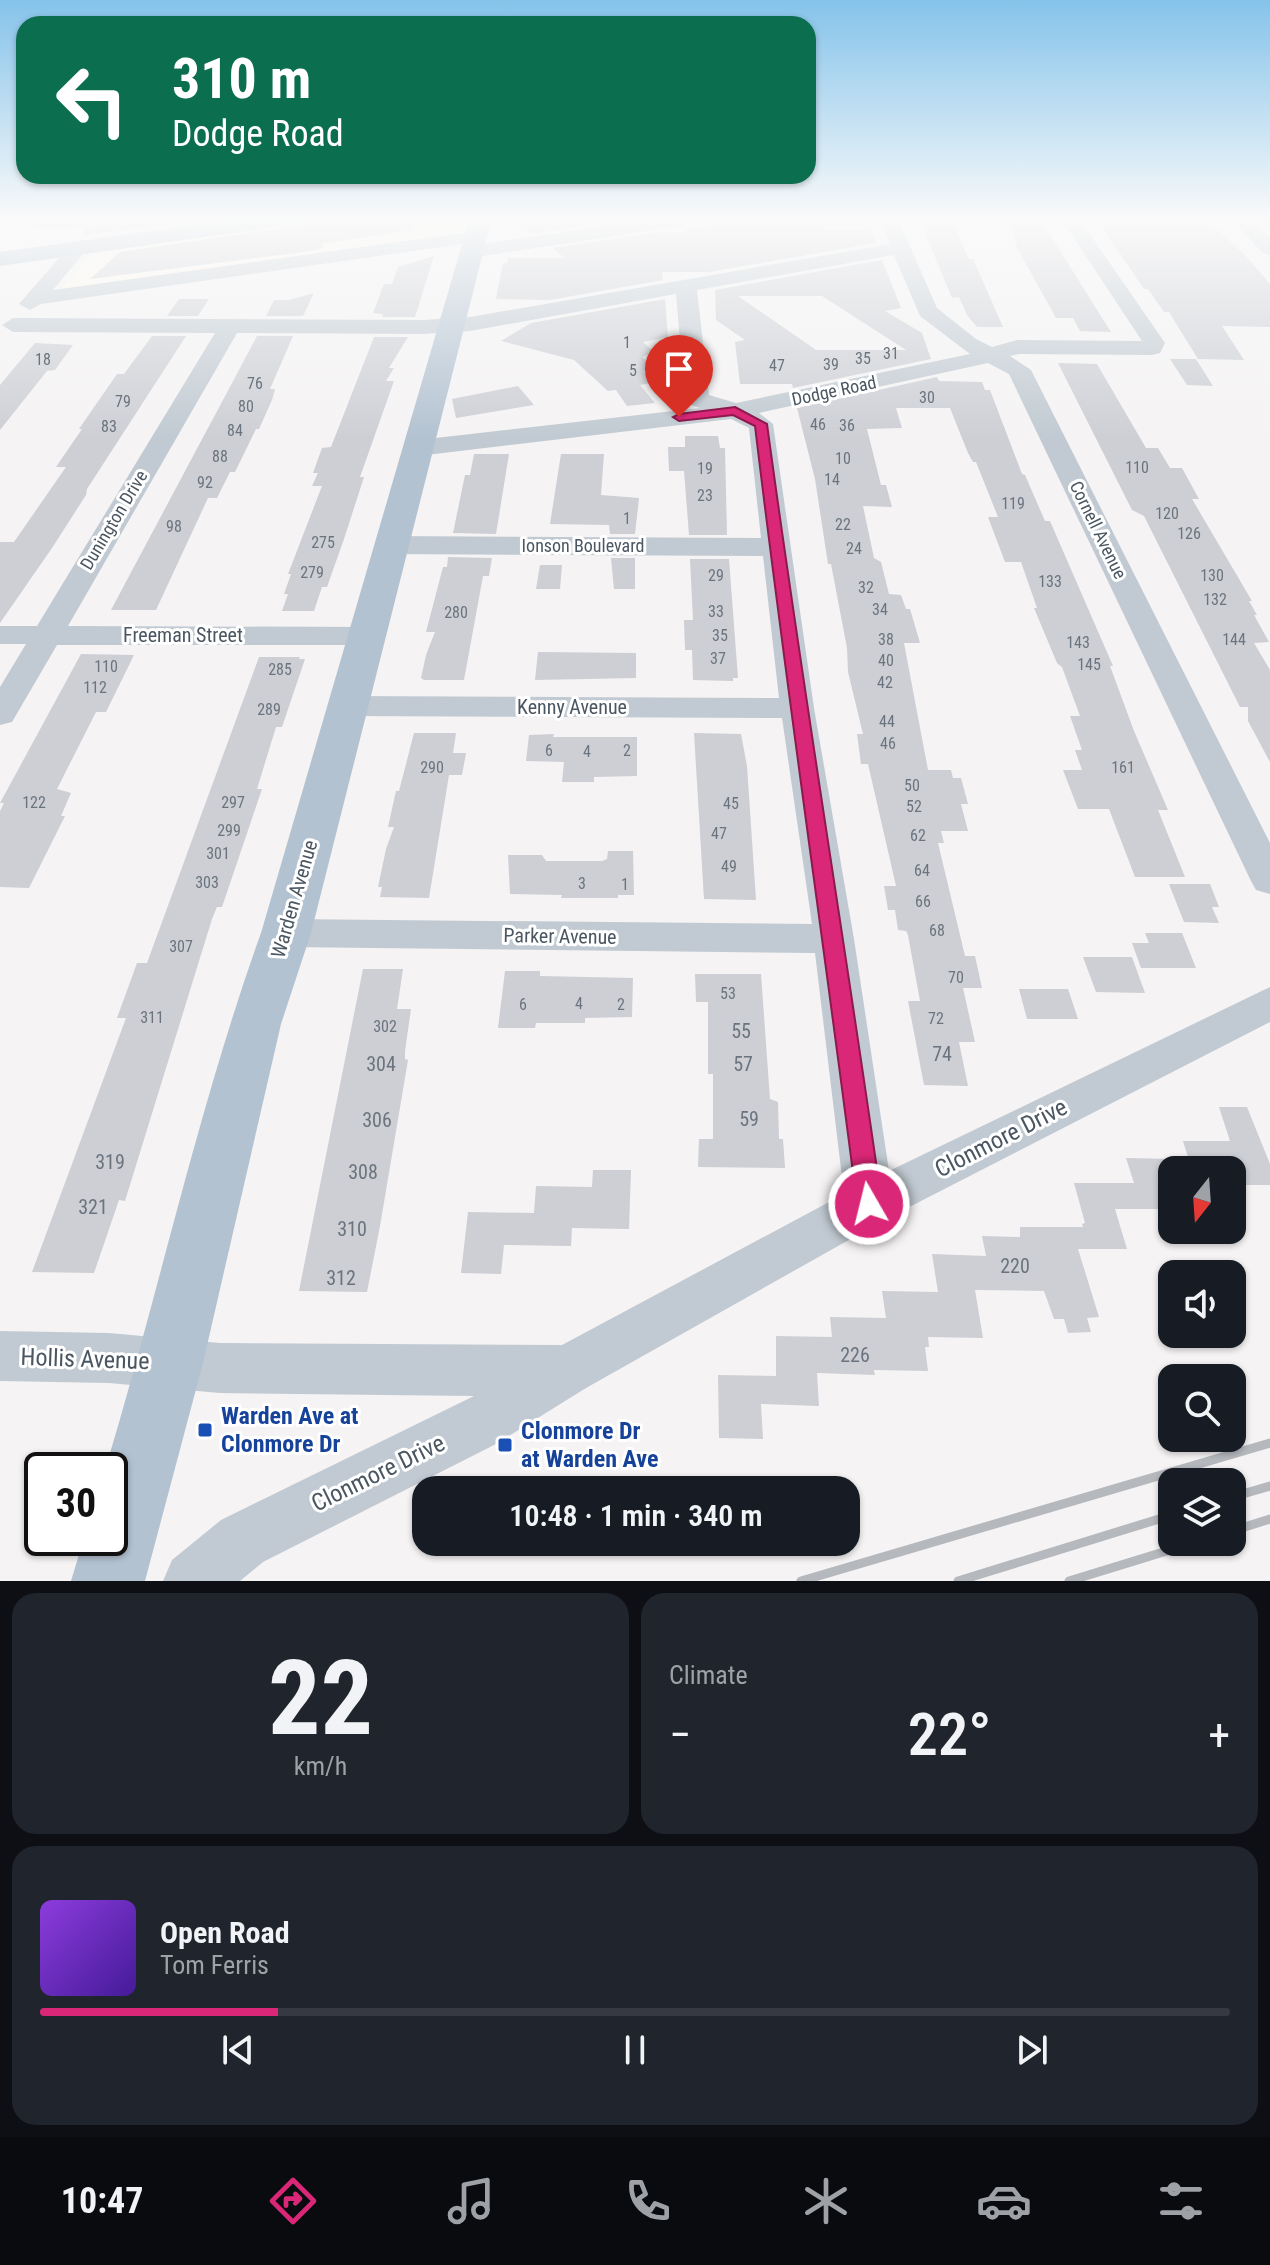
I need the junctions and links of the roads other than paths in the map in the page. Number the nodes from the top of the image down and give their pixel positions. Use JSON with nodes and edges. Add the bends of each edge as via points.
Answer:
{"nodes":[{"id":1,"x":42,"y":291,"type":"edge"},
{"id":2,"x":92,"y":291,"type":"edge"},
{"id":3,"x":461,"y":291,"type":"edge"},
{"id":4,"x":652,"y":291,"type":"edge"},
{"id":5,"x":687,"y":291,"type":"edge"},
{"id":6,"x":919,"y":291,"type":"edge"},
{"id":7,"x":1119,"y":291,"type":"edge"},
{"id":8,"x":35,"y":299,"type":"junction"},
{"id":9,"x":451,"y":325,"type":"junction"},
{"id":10,"x":229,"y":327,"type":"junction"},
{"id":11,"x":6,"y":333,"type":"edge"},
{"id":12,"x":989,"y":356,"type":"junction"},
{"id":13,"x":735,"y":411,"type":"junction"},
{"id":14,"x":418,"y":448,"type":"junction"},
{"id":15,"x":391,"y":545,"type":"junction"},
{"id":16,"x":776,"y":547,"type":"junction"},
{"id":17,"x":0,"y":635,"type":"edge"},
{"id":18,"x":46,"y":635,"type":"junction"},
{"id":19,"x":367,"y":636,"type":"junction"},
{"id":20,"x":347,"y":706,"type":"junction"},
{"id":21,"x":797,"y":708,"type":"junction"},
{"id":22,"x":0,"y":715,"type":"edge"},
{"id":23,"x":1270,"y":881,"type":"edge"},
{"id":24,"x":286,"y":933,"type":"junction"},
{"id":25,"x":834,"y":939,"type":"junction"},
{"id":26,"x":1270,"y":1003,"type":"edge"},
{"id":27,"x":869,"y":1204,"type":"junction"},
{"id":28,"x":0,"y":1356,"type":"edge"},
{"id":29,"x":170,"y":1363,"type":"junction"},
{"id":30,"x":567,"y":1370,"type":"junction"},
{"id":31,"x":108,"y":1581,"type":"edge"},
{"id":32,"x":193,"y":1581,"type":"edge"}],
"edges":[{"from":1,"to":8,"type":"street"},
{"from":2,"to":8,"type":"street"},
{"from":3,"to":9,"type":"main road","name":"Warden Avenue"},
{"from":4,"to":9,"type":"street"},
{"from":5,"to":13,"type":"street","via":[[697,399]]},
{"from":6,"to":12,"type":"street","name":"Cornell Avenue","via":[[928,311]]},
{"from":7,"to":12,"type":"street","name":"Dodge Road","via":[[1154,343],[1152,348],[1017,347]]},
{"from":8,"to":11,"type":"street"},
{"from":9,"to":10,"type":"street"},
{"from":9,"to":14,"type":"main road","name":"Warden Avenue"},
{"from":10,"to":11,"type":"street"},
{"from":10,"to":18,"type":"street","name":"Dunington Drive"},
{"from":12,"to":13,"type":"street","name":"Dodge Road"},
{"from":12,"to":23,"type":"street","name":"Cornell Avenue","via":[[1019,370]]},
{"from":13,"to":14,"type":"street","name":"Dodge Road"},
{"from":13,"to":16,"type":"street","via":[[761,424]]},
{"from":14,"to":15,"type":"main road","name":"Warden Avenue"},
{"from":15,"to":16,"type":"street","name":"Ionson Boulevard"},
{"from":15,"to":19,"type":"main road","name":"Warden Avenue"},
{"from":16,"to":21,"type":"street"},
{"from":17,"to":18,"type":"street","name":"Freeman Street"},
{"from":18,"to":19,"type":"street","name":"Freeman Street"},
{"from":18,"to":22,"type":"street","name":"Dunington Drive"},
{"from":19,"to":20,"type":"main road","name":"Warden Avenue"},
{"from":20,"to":21,"type":"street","name":"Kenny Avenue"},
{"from":20,"to":24,"type":"main road","name":"Warden Avenue"},
{"from":21,"to":25,"type":"street"},
{"from":24,"to":25,"type":"street","name":"Parker Avenue"},
{"from":24,"to":29,"type":"main road","name":"Warden Avenue","via":[[255,1024]]},
{"from":25,"to":27,"type":"street"},
{"from":26,"to":27,"type":"street","name":"Clonmore Drive"},
{"from":27,"to":30,"type":"street","name":"Clonmore Drive"},
{"from":28,"to":29,"type":"street","name":"Hollis Avenue"},
{"from":29,"to":30,"type":"street","name":"Clonmore Drive","via":[[220,1368]]},
{"from":29,"to":31,"type":"main road","name":"Warden Avenue"},
{"from":30,"to":32,"type":"street","name":"Clonmore Drive","via":[[476,1425],[242,1541]]}]}
